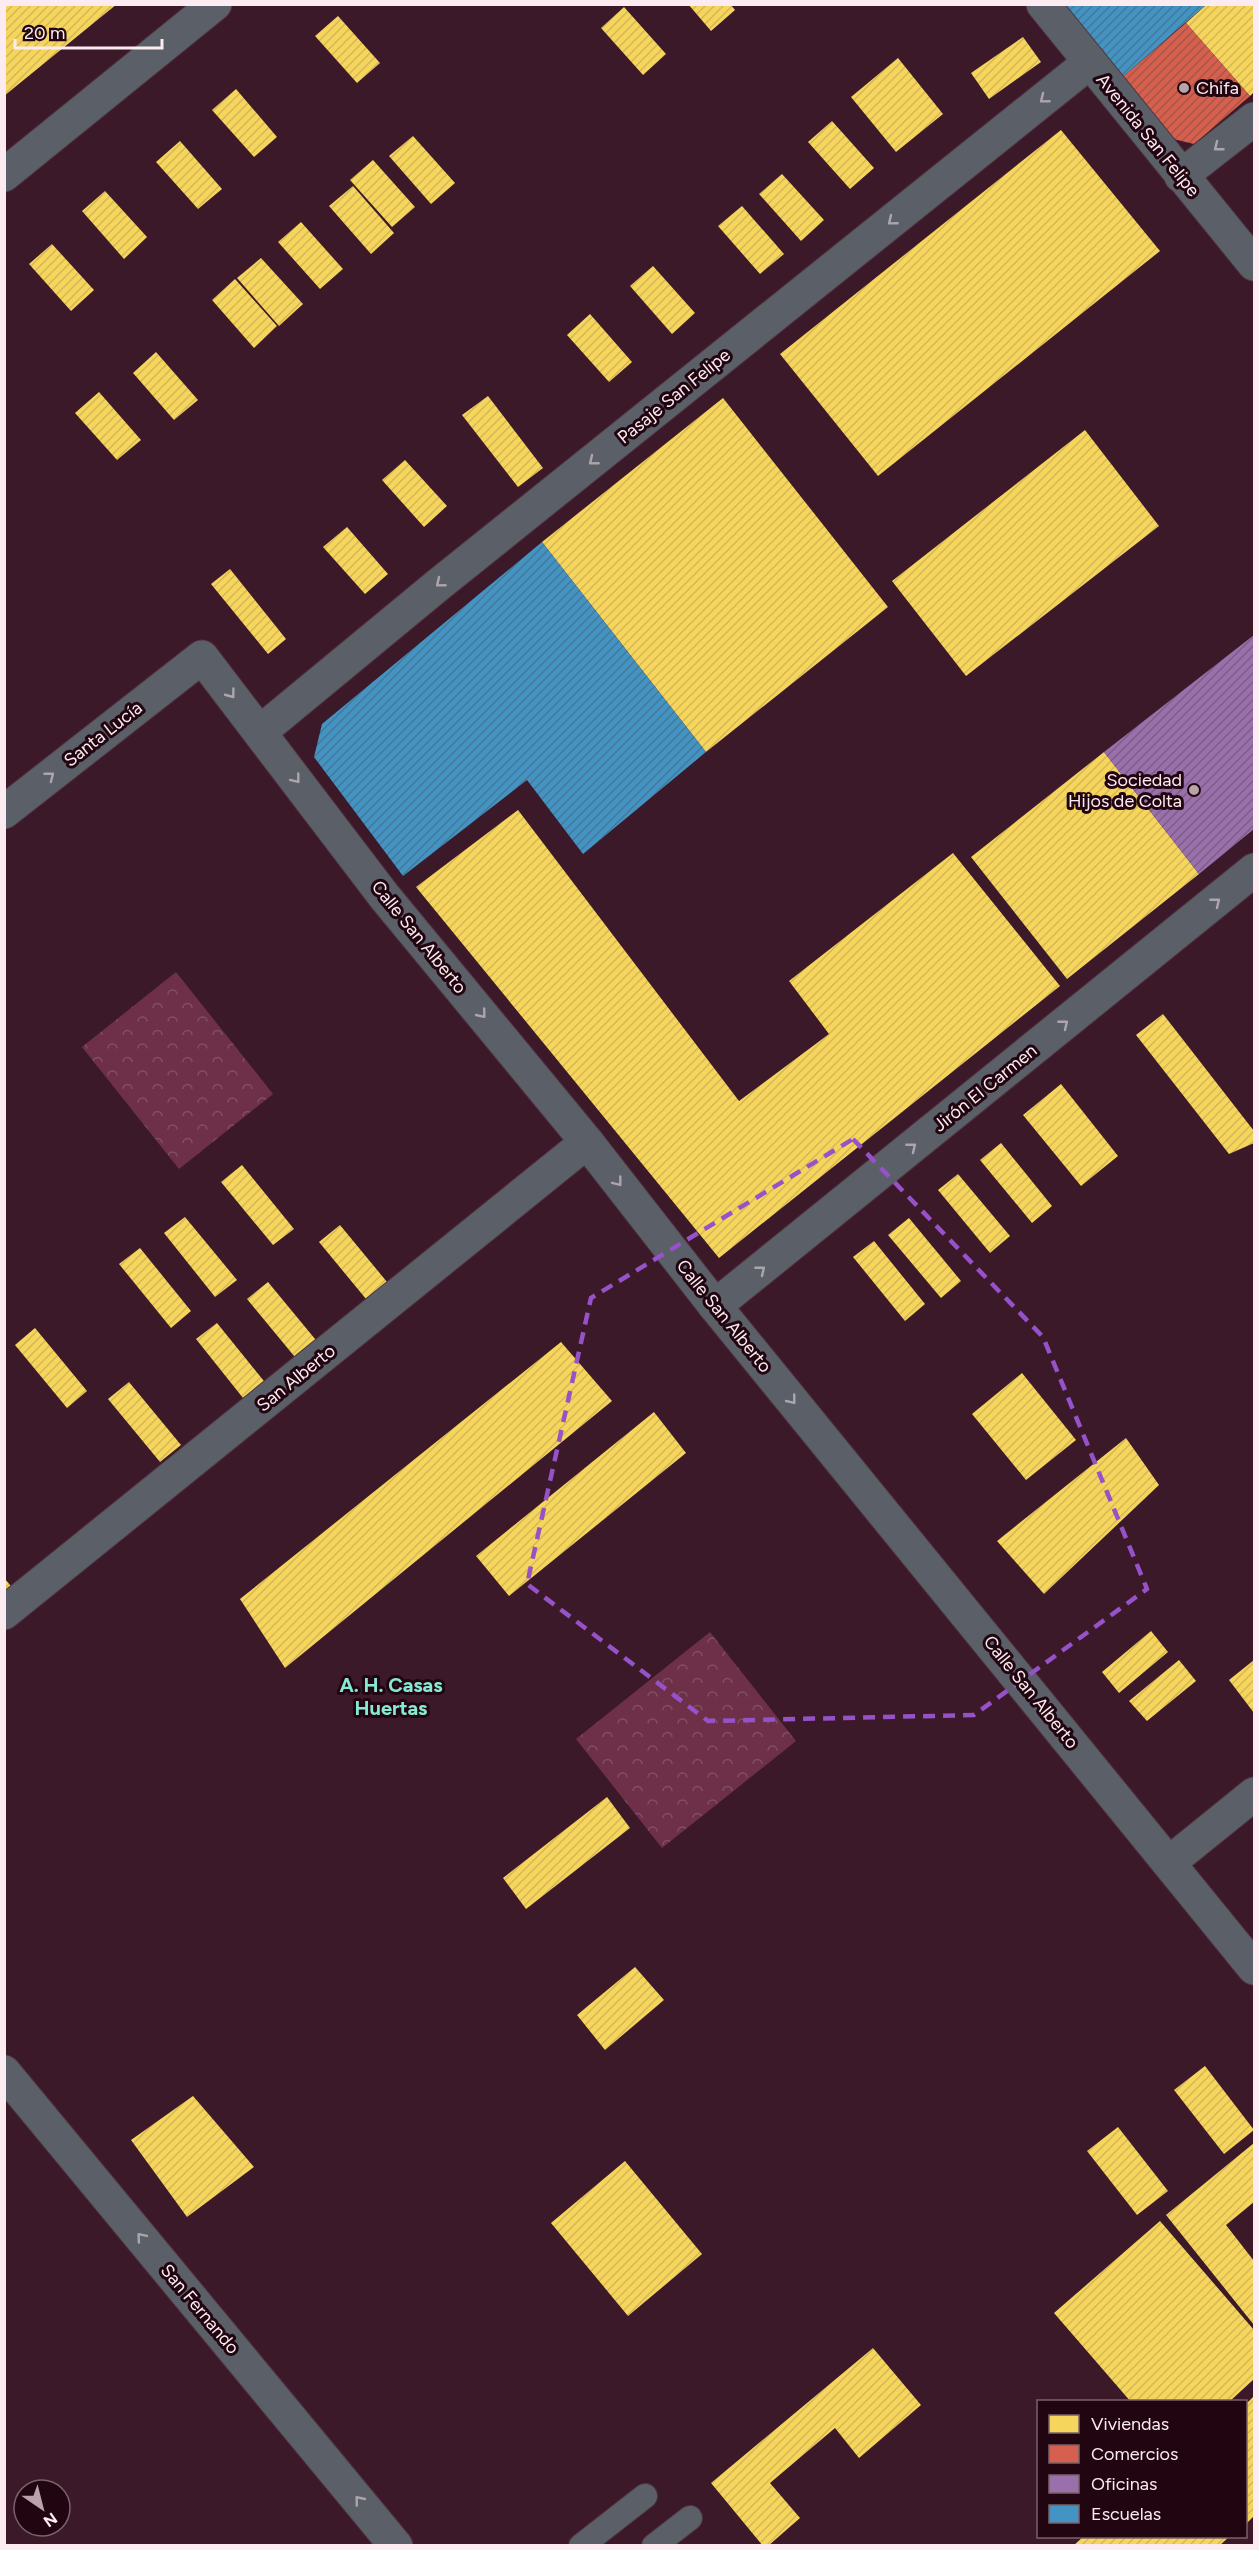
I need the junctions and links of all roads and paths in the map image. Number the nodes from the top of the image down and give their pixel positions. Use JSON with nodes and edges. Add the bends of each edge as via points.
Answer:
{"nodes":[{"id":1,"x":215,"y":4,"type":"edge"},
{"id":2,"x":1043,"y":4,"type":"edge"},
{"id":3,"x":1090,"y":62,"type":"junction"},
{"id":4,"x":1254,"y":119,"type":"edge"},
{"id":5,"x":4,"y":176,"type":"edge"},
{"id":6,"x":1181,"y":176,"type":"junction"},
{"id":7,"x":1254,"y":264,"type":"edge"},
{"id":8,"x":202,"y":657,"type":"joint"},
{"id":9,"x":260,"y":732,"type":"junction"},
{"id":10,"x":4,"y":812,"type":"edge"},
{"id":11,"x":1254,"y":870,"type":"edge"},
{"id":12,"x":587,"y":1142,"type":"junction"},
{"id":13,"x":715,"y":1306,"type":"junction"},
{"id":14,"x":4,"y":1613,"type":"edge"},
{"id":15,"x":1254,"y":1794,"type":"edge"},
{"id":16,"x":1170,"y":1862,"type":"junction"},
{"id":17,"x":1254,"y":1968,"type":"edge"},
{"id":18,"x":4,"y":2072,"type":"edge"},
{"id":19,"x":645,"y":2496,"type":"dead end"},
{"id":20,"x":690,"y":2518,"type":"dead end"},
{"id":21,"x":396,"y":2546,"type":"edge"},
{"id":22,"x":581,"y":2546,"type":"edge"},
{"id":23,"x":654,"y":2546,"type":"edge"}],
"edges":[{"from":1,"to":5,"type":"street"},
{"from":2,"to":3,"type":"street","name":"Avenida San Felipe"},
{"from":3,"to":6,"type":"street","name":"Avenida San Felipe"},
{"from":3,"to":9,"type":"street","name":"Pasaje San Felipe","one_way":true},
{"from":4,"to":6,"type":"street","one_way":true},
{"from":6,"to":7,"type":"street","name":"Avenida San Felipe"},
{"from":8,"to":9,"type":"street","name":"Calle San Alberto","one_way":true},
{"from":10,"to":8,"type":"street","name":"Santa Lucía","one_way":true},
{"from":9,"to":12,"type":"street","name":"Calle San Alberto","one_way":true,"via":[[384,896]]},
{"from":13,"to":11,"type":"street","name":"Jirón El Carmen","one_way":true},
{"from":12,"to":13,"type":"street","name":"Calle San Alberto","one_way":true},
{"from":12,"to":14,"type":"street","name":"San Alberto"},
{"from":13,"to":16,"type":"street","name":"Calle San Alberto","one_way":true},
{"from":15,"to":16,"type":"street"},
{"from":16,"to":17,"type":"street","name":"Calle San Alberto"},
{"from":21,"to":18,"type":"street","name":"San Fernando","one_way":true},
{"from":19,"to":22,"type":"lane"},
{"from":20,"to":23,"type":"lane"}]}
